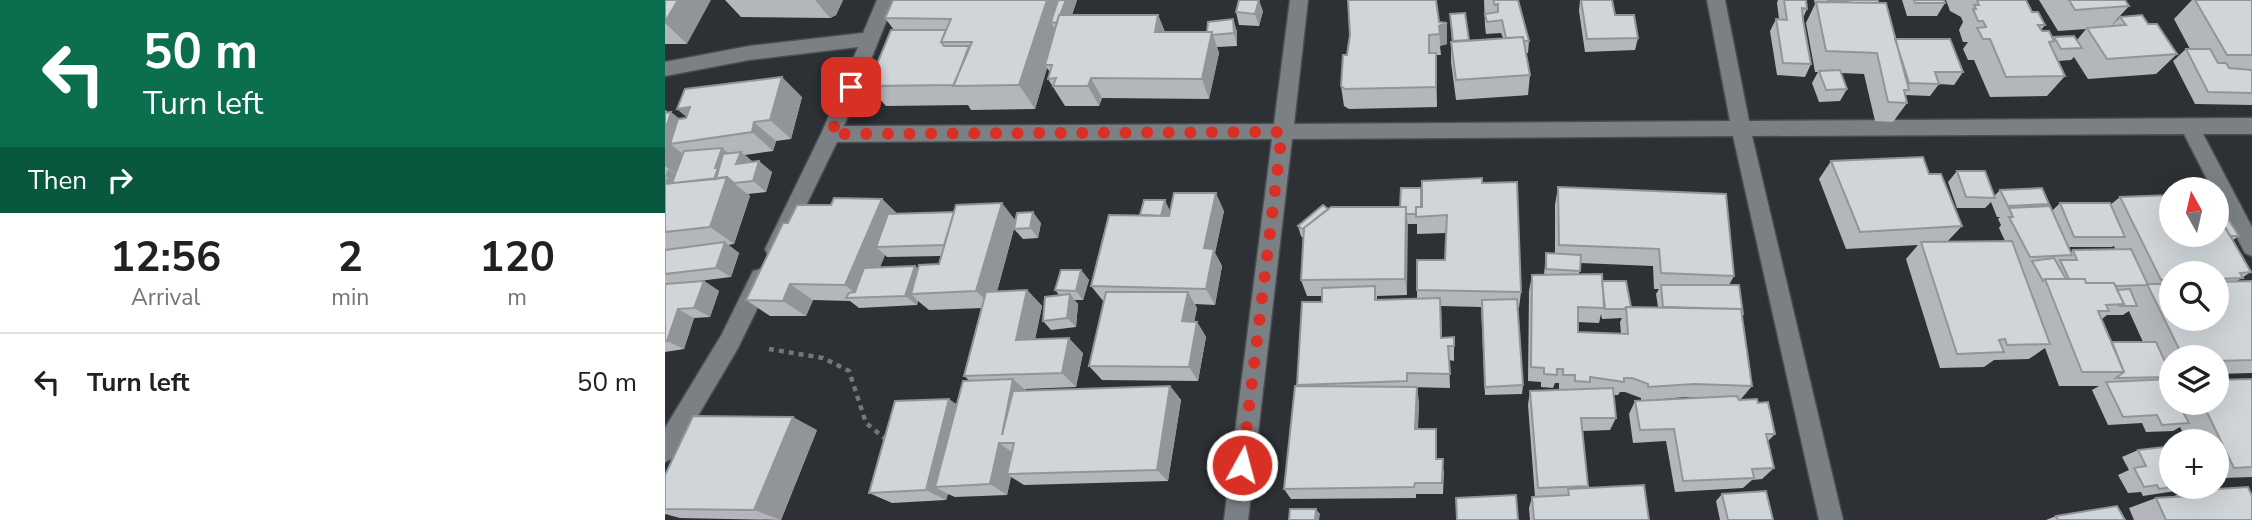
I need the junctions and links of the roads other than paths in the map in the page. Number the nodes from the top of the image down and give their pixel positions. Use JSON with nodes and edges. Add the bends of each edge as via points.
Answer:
{"nodes":[{"id":1,"x":886,"y":0,"type":"edge"},
{"id":2,"x":1299,"y":0,"type":"edge"},
{"id":3,"x":1716,"y":0,"type":"edge"},
{"id":4,"x":870,"y":39,"type":"junction"},
{"id":5,"x":665,"y":69,"type":"edge"},
{"id":6,"x":2189,"y":125,"type":"junction"},
{"id":7,"x":2252,"y":125,"type":"edge"},
{"id":8,"x":1741,"y":129,"type":"junction"},
{"id":9,"x":1282,"y":132,"type":"junction"},
{"id":10,"x":831,"y":134,"type":"junction"},
{"id":11,"x":2252,"y":247,"type":"edge"},
{"id":12,"x":665,"y":450,"type":"edge"},
{"id":13,"x":1236,"y":520,"type":"edge"},
{"id":14,"x":1831,"y":520,"type":"edge"}],
"edges":[{"from":1,"to":4,"type":"street"},
{"from":2,"to":9,"type":"street"},
{"from":3,"to":8,"type":"street"},
{"from":4,"to":5,"type":"street","via":[[749,52]]},
{"from":4,"to":10,"type":"street"},
{"from":6,"to":7,"type":"street"},
{"from":6,"to":8,"type":"street"},
{"from":6,"to":11,"type":"street"},
{"from":8,"to":9,"type":"street"},
{"from":8,"to":14,"type":"street"},
{"from":9,"to":10,"type":"street"},
{"from":9,"to":13,"type":"street"},
{"from":10,"to":12,"type":"street","via":[[730,341]]}]}
